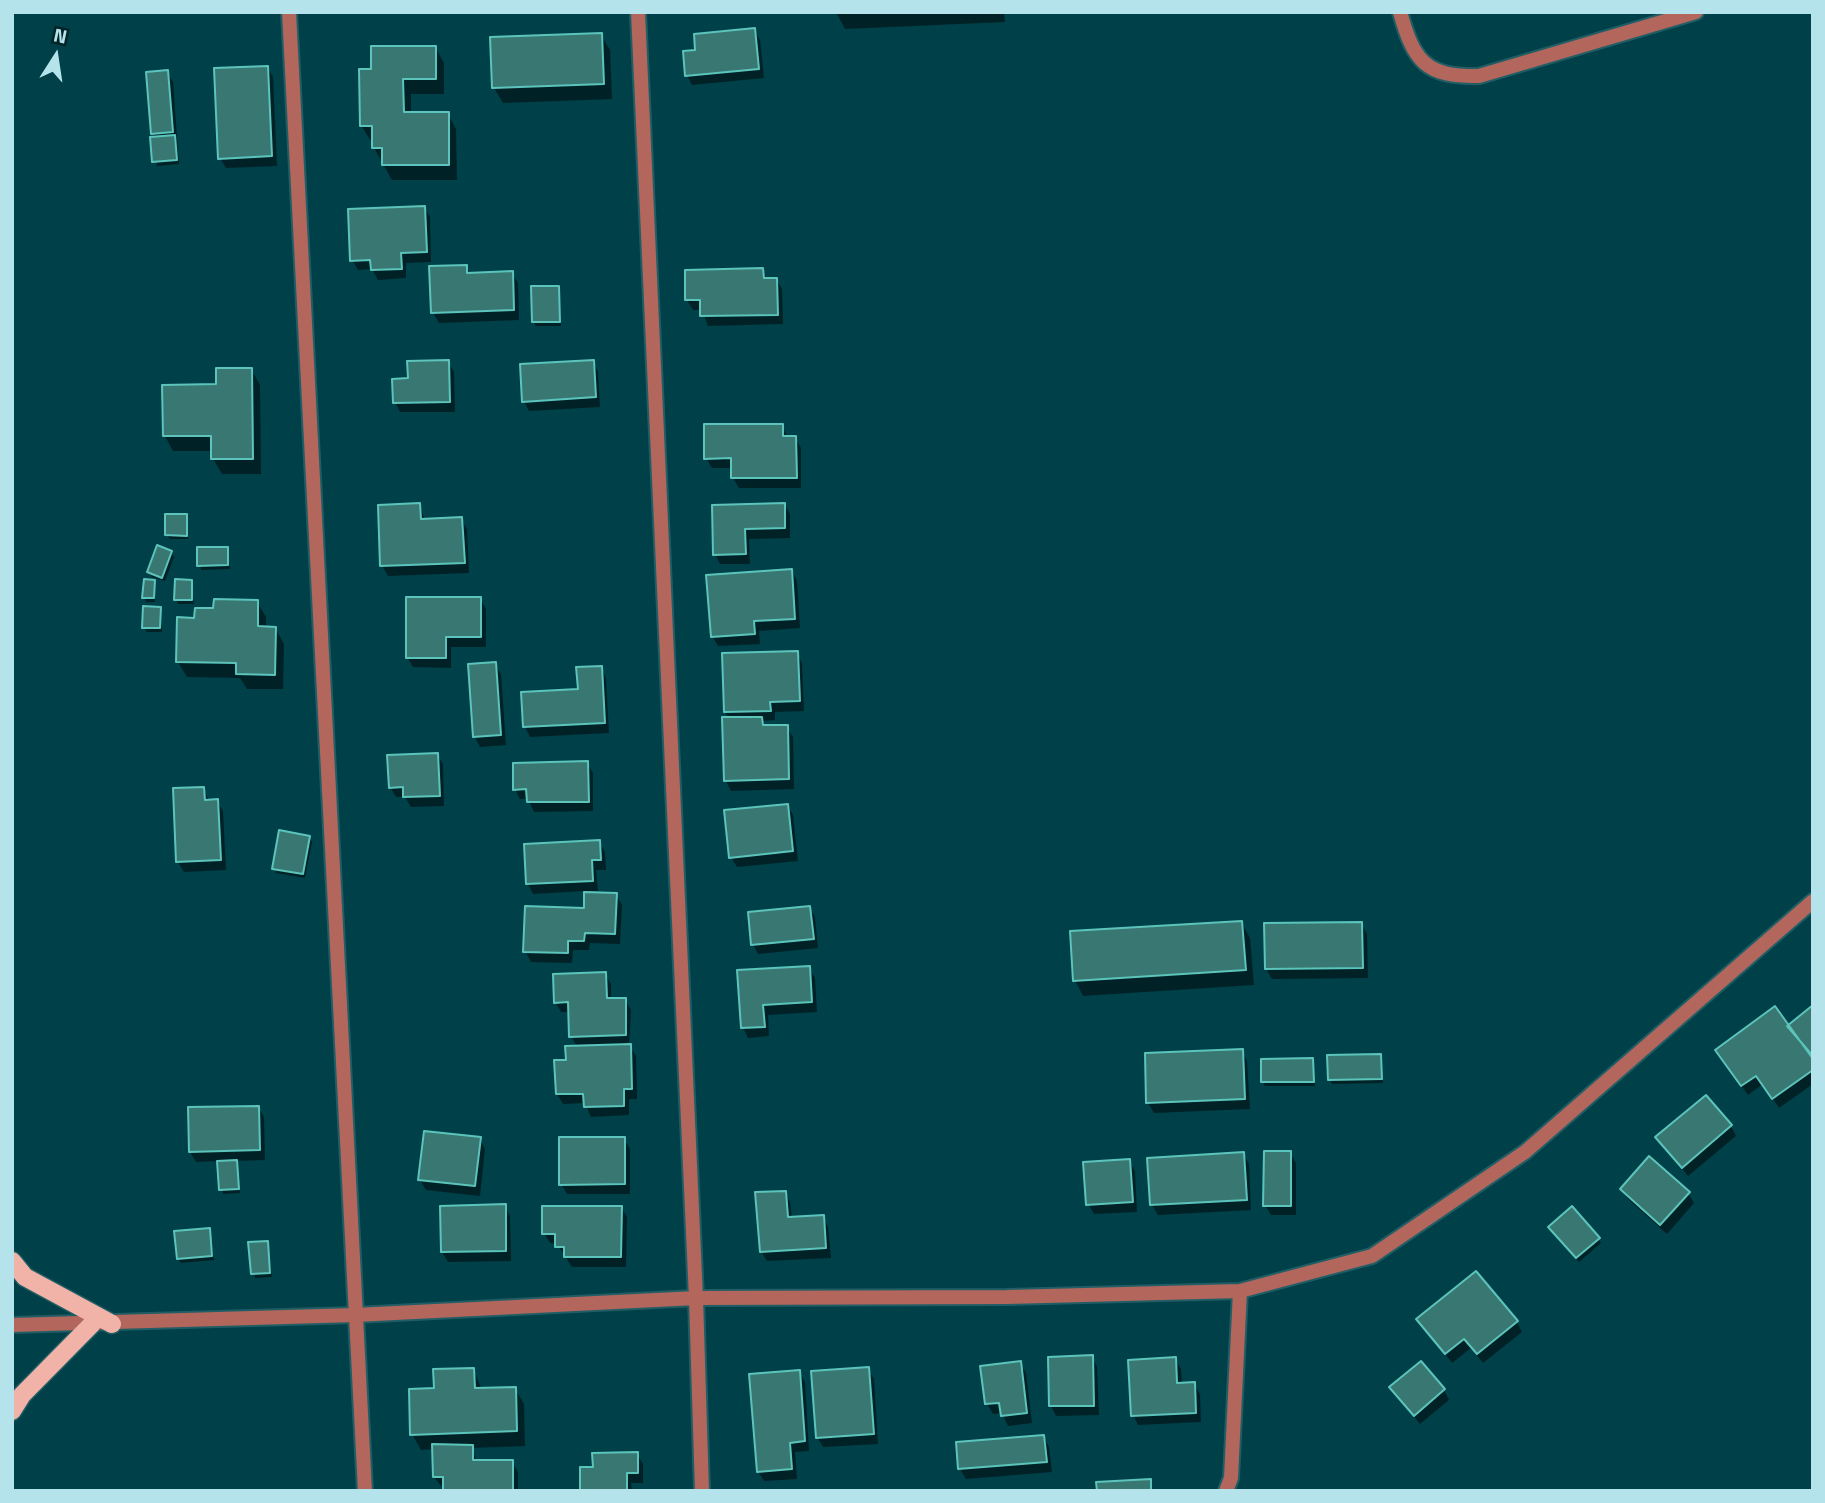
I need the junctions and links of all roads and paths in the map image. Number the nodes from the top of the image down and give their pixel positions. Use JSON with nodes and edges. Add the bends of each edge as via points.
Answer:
{"nodes":[{"id":1,"x":289,"y":12,"type":"edge"},
{"id":2,"x":638,"y":12,"type":"edge"},
{"id":3,"x":1400,"y":12,"type":"edge"},
{"id":4,"x":1696,"y":12,"type":"edge"},
{"id":5,"x":1813,"y":901,"type":"edge"},
{"id":6,"x":12,"y":1261,"type":"edge"},
{"id":7,"x":1240,"y":1291,"type":"junction"},
{"id":8,"x":696,"y":1298,"type":"junction"},
{"id":9,"x":355,"y":1315,"type":"junction"},
{"id":10,"x":92,"y":1324,"type":"junction"},
{"id":11,"x":112,"y":1324,"type":"junction"},
{"id":12,"x":12,"y":1325,"type":"edge"},
{"id":13,"x":12,"y":1411,"type":"edge"},
{"id":14,"x":365,"y":1491,"type":"edge"},
{"id":15,"x":702,"y":1491,"type":"edge"},
{"id":16,"x":1226,"y":1491,"type":"edge"}],
"edges":[{"from":1,"to":9,"type":"street"},
{"from":2,"to":8,"type":"street"},
{"from":3,"to":4,"type":"street","via":[[1409,43],[1427,66],[1450,76],[1479,76]]},
{"from":5,"to":7,"type":"street","via":[[1525,1152],[1372,1256]]},
{"from":6,"to":11,"type":"main road","via":[[25,1277]]},
{"from":7,"to":8,"type":"street"},
{"from":7,"to":16,"type":"street","via":[[1237,1394],[1231,1478]]},
{"from":8,"to":9,"type":"street"},
{"from":8,"to":15,"type":"street"},
{"from":9,"to":11,"type":"street"},
{"from":9,"to":14,"type":"street"},
{"from":10,"to":11,"type":"street"},
{"from":10,"to":12,"type":"street"},
{"from":10,"to":13,"type":"main road"}]}
